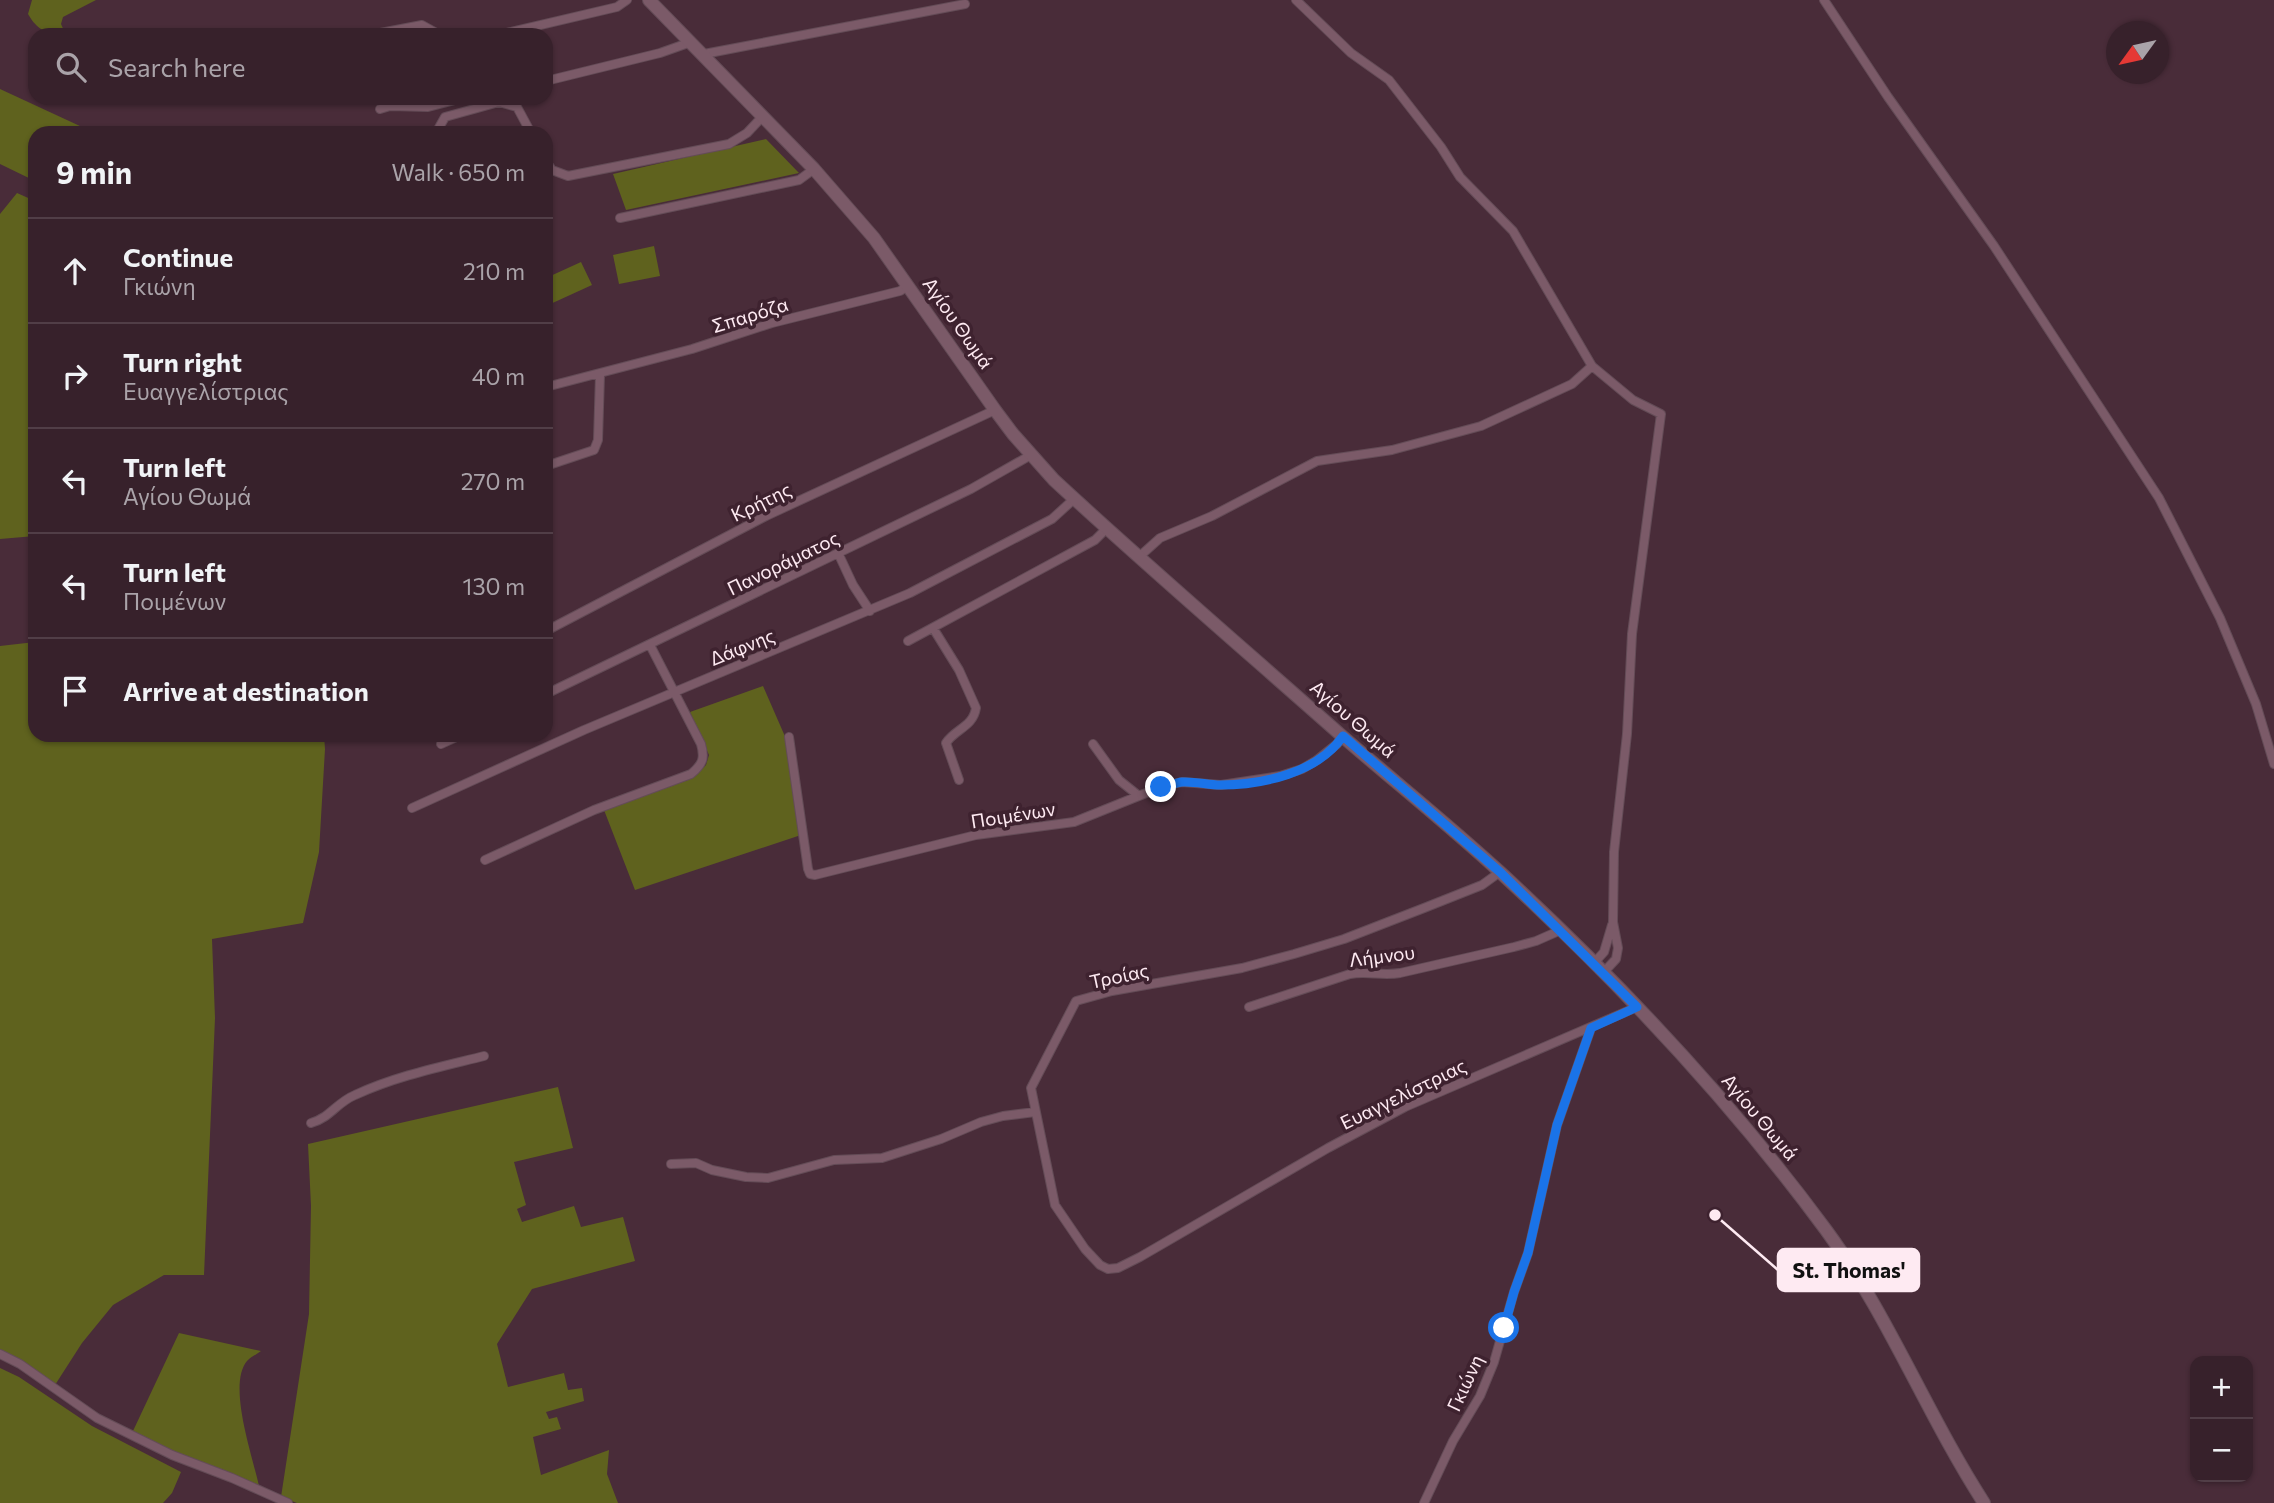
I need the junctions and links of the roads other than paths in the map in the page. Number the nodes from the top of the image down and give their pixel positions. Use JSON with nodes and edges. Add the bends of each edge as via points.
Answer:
{"nodes":[{"id":1,"x":627,"y":0,"type":"edge"},
{"id":2,"x":649,"y":0,"type":"edge"},
{"id":3,"x":1296,"y":0,"type":"edge"},
{"id":4,"x":1824,"y":0,"type":"edge"},
{"id":5,"x":965,"y":4,"type":"dead end"},
{"id":6,"x":406,"y":28,"type":"edge"},
{"id":7,"x":427,"y":28,"type":"edge"},
{"id":8,"x":528,"y":28,"type":"edge"},
{"id":9,"x":691,"y":41,"type":"junction"},
{"id":10,"x":704,"y":54,"type":"junction"},
{"id":11,"x":553,"y":78,"type":"edge"},
{"id":12,"x":436,"y":105,"type":"edge"},
{"id":13,"x":488,"y":105,"type":"edge"},
{"id":14,"x":510,"y":105,"type":"edge"},
{"id":15,"x":380,"y":109,"type":"dead end"},
{"id":16,"x":763,"y":116,"type":"junction"},
{"id":17,"x":440,"y":126,"type":"edge"},
{"id":18,"x":527,"y":126,"type":"edge"},
{"id":19,"x":814,"y":169,"type":"junction"},
{"id":20,"x":553,"y":170,"type":"edge"},
{"id":21,"x":620,"y":218,"type":"dead end"},
{"id":22,"x":908,"y":286,"type":"junction"},
{"id":23,"x":1592,"y":366,"type":"junction"},
{"id":24,"x":600,"y":375,"type":"junction"},
{"id":25,"x":553,"y":385,"type":"edge"},
{"id":26,"x":995,"y":410,"type":"junction"},
{"id":27,"x":1031,"y":455,"type":"junction"},
{"id":28,"x":553,"y":464,"type":"edge"},
{"id":29,"x":1074,"y":499,"type":"junction"},
{"id":30,"x":1107,"y":528,"type":"junction"},
{"id":31,"x":838,"y":555,"type":"junction"},
{"id":32,"x":1140,"y":556,"type":"junction"},
{"id":33,"x":870,"y":611,"type":"junction"},
{"id":34,"x":553,"y":627,"type":"edge"},
{"id":35,"x":933,"y":628,"type":"junction"},
{"id":36,"x":908,"y":641,"type":"dead end"},
{"id":37,"x":650,"y":645,"type":"junction"},
{"id":38,"x":553,"y":691,"type":"edge"},
{"id":39,"x":674,"y":691,"type":"junction"},
{"id":40,"x":1343,"y":736,"type":"junction"},
{"id":41,"x":789,"y":737,"type":"dead end"},
{"id":42,"x":445,"y":742,"type":"edge"},
{"id":43,"x":441,"y":744,"type":"dead end"},
{"id":44,"x":1093,"y":744,"type":"dead end"},
{"id":45,"x":2274,"y":764,"type":"edge"},
{"id":46,"x":959,"y":780,"type":"dead end"},
{"id":47,"x":1139,"y":796,"type":"junction"},
{"id":48,"x":412,"y":808,"type":"dead end"},
{"id":49,"x":485,"y":860,"type":"dead end"},
{"id":50,"x":1500,"y":872,"type":"junction"},
{"id":51,"x":1613,"y":922,"type":"junction"},
{"id":52,"x":1561,"y":930,"type":"junction"},
{"id":53,"x":1599,"y":968,"type":"junction"},
{"id":54,"x":1249,"y":1007,"type":"dead end"},
{"id":55,"x":1637,"y":1007,"type":"junction"},
{"id":56,"x":1591,"y":1028,"type":"junction"},
{"id":57,"x":484,"y":1056,"type":"dead end"},
{"id":58,"x":1035,"y":1112,"type":"junction"},
{"id":59,"x":310,"y":1122,"type":"dead end"},
{"id":60,"x":671,"y":1164,"type":"dead end"},
{"id":61,"x":1191,"y":1228,"type":"joint"},
{"id":62,"x":0,"y":1354,"type":"edge"},
{"id":63,"x":288,"y":1503,"type":"edge"},
{"id":64,"x":1424,"y":1503,"type":"edge"},
{"id":65,"x":1984,"y":1503,"type":"edge"}],
"edges":[{"from":1,"to":8,"type":"street","via":[[617,7]]},
{"from":2,"to":9,"type":"main road","name":"Αγίου Θωμά"},
{"from":3,"to":23,"type":"street","via":[[1351,53],[1389,80],[1460,177],[1513,230]]},
{"from":4,"to":45,"type":"street","via":[[2002,257],[2159,498],[2220,618],[2256,704]]},
{"from":5,"to":10,"type":"street"},
{"from":6,"to":7,"type":"street"},
{"from":9,"to":10,"type":"main road","name":"Αγίου Θωμά"},
{"from":9,"to":11,"type":"street"},
{"from":10,"to":16,"type":"main road","name":"Αγίου Θωμά"},
{"from":12,"to":15,"type":"street"},
{"from":13,"to":17,"type":"street","via":[[444,117]]},
{"from":14,"to":18,"type":"street","via":[[517,107]]},
{"from":16,"to":19,"type":"main road","name":"Αγίου Θωμά"},
{"from":16,"to":20,"type":"street","via":[[729,144],[568,176]]},
{"from":19,"to":21,"type":"street","via":[[799,180]]},
{"from":19,"to":22,"type":"main road","name":"Αγίου Θωμά","via":[[874,238]]},
{"from":22,"to":24,"type":"street","name":"Σπαρόζα"},
{"from":22,"to":26,"type":"main road","name":"Αγίου Θωμά"},
{"from":23,"to":32,"type":"street","via":[[1572,384],[1481,426],[1392,450],[1317,461],[1160,538]]},
{"from":23,"to":51,"type":"street","via":[[1633,400],[1661,414],[1632,634],[1614,852]]},
{"from":24,"to":25,"type":"street","name":"Σπαρόζα"},
{"from":24,"to":28,"type":"street","via":[[594,450]]},
{"from":26,"to":27,"type":"main road","name":"Αγίου Θωμά"},
{"from":26,"to":34,"type":"street","name":"Κρήτης","via":[[766,516]]},
{"from":27,"to":29,"type":"main road","name":"Αγίου Θωμά"},
{"from":27,"to":31,"type":"street","name":"Πανοράματος"},
{"from":29,"to":30,"type":"main road","name":"Αγίου Θωμά"},
{"from":29,"to":33,"type":"street","name":"Δάφνης","via":[[1052,519]]},
{"from":30,"to":32,"type":"main road","name":"Αγίου Θωμά"},
{"from":30,"to":35,"type":"street","via":[[1095,540]]},
{"from":31,"to":33,"type":"street"},
{"from":31,"to":37,"type":"street","name":"Πανοράματος"},
{"from":32,"to":40,"type":"main road","name":"Αγίου Θωμά"},
{"from":33,"to":39,"type":"street","name":"Δάφνης"},
{"from":35,"to":36,"type":"street"},
{"from":35,"to":46,"type":"street","via":[[976,708],[972,720],[946,743]]},
{"from":37,"to":38,"type":"street","name":"Πανοράματος"},
{"from":37,"to":39,"type":"street"},
{"from":39,"to":48,"type":"street","name":"Δάφνης"},
{"from":39,"to":49,"type":"street","via":[[701,744],[701,766]]},
{"from":40,"to":47,"type":"street","name":"Ποιμένων","via":[[1317,760],[1280,776],[1221,785],[1182,782]]},
{"from":40,"to":50,"type":"main road","name":"Αγίου Θωμά"},
{"from":41,"to":47,"type":"street","name":"Ποιμένων","via":[[808,869],[815,875],[976,835],[1074,822]]},
{"from":42,"to":43,"type":"street"},
{"from":44,"to":47,"type":"street","via":[[1119,780]]},
{"from":50,"to":52,"type":"main road","name":"Αγίου Θωμά"},
{"from":50,"to":58,"type":"street","name":"Τροίας","via":[[1474,888],[1307,950],[1242,968],[1076,1001],[1031,1088]]},
{"from":51,"to":53,"type":"street"},
{"from":51,"to":53,"type":"street","via":[[1616,959]]},
{"from":52,"to":53,"type":"main road","name":"Αγίου Θωμά"},
{"from":52,"to":54,"type":"street","name":"Λήμνου","via":[[1514,947],[1400,973],[1350,974]]},
{"from":53,"to":55,"type":"main road","name":"Αγίου Θωμά"},
{"from":55,"to":56,"type":"street","name":"Ευαγγελίστριας"},
{"from":55,"to":65,"type":"main road","name":"Αγίου Θωμά","via":[[1712,1089],[1827,1231]]},
{"from":56,"to":61,"type":"street","name":"Ευαγγελίστριας","via":[[1405,1107]]},
{"from":56,"to":64,"type":"street","name":"Γκιώνη","via":[[1560,1112],[1528,1253],[1494,1362]]},
{"from":57,"to":59,"type":"street","via":[[389,1080],[341,1101],[328,1116]]},
{"from":58,"to":60,"type":"street","via":[[981,1122],[882,1158],[834,1160],[768,1178],[696,1163]]},
{"from":58,"to":61,"type":"street","name":"Τροίας","via":[[1055,1205],[1100,1265],[1118,1268]]},
{"from":62,"to":63,"type":"street","via":[[97,1418]]}]}
